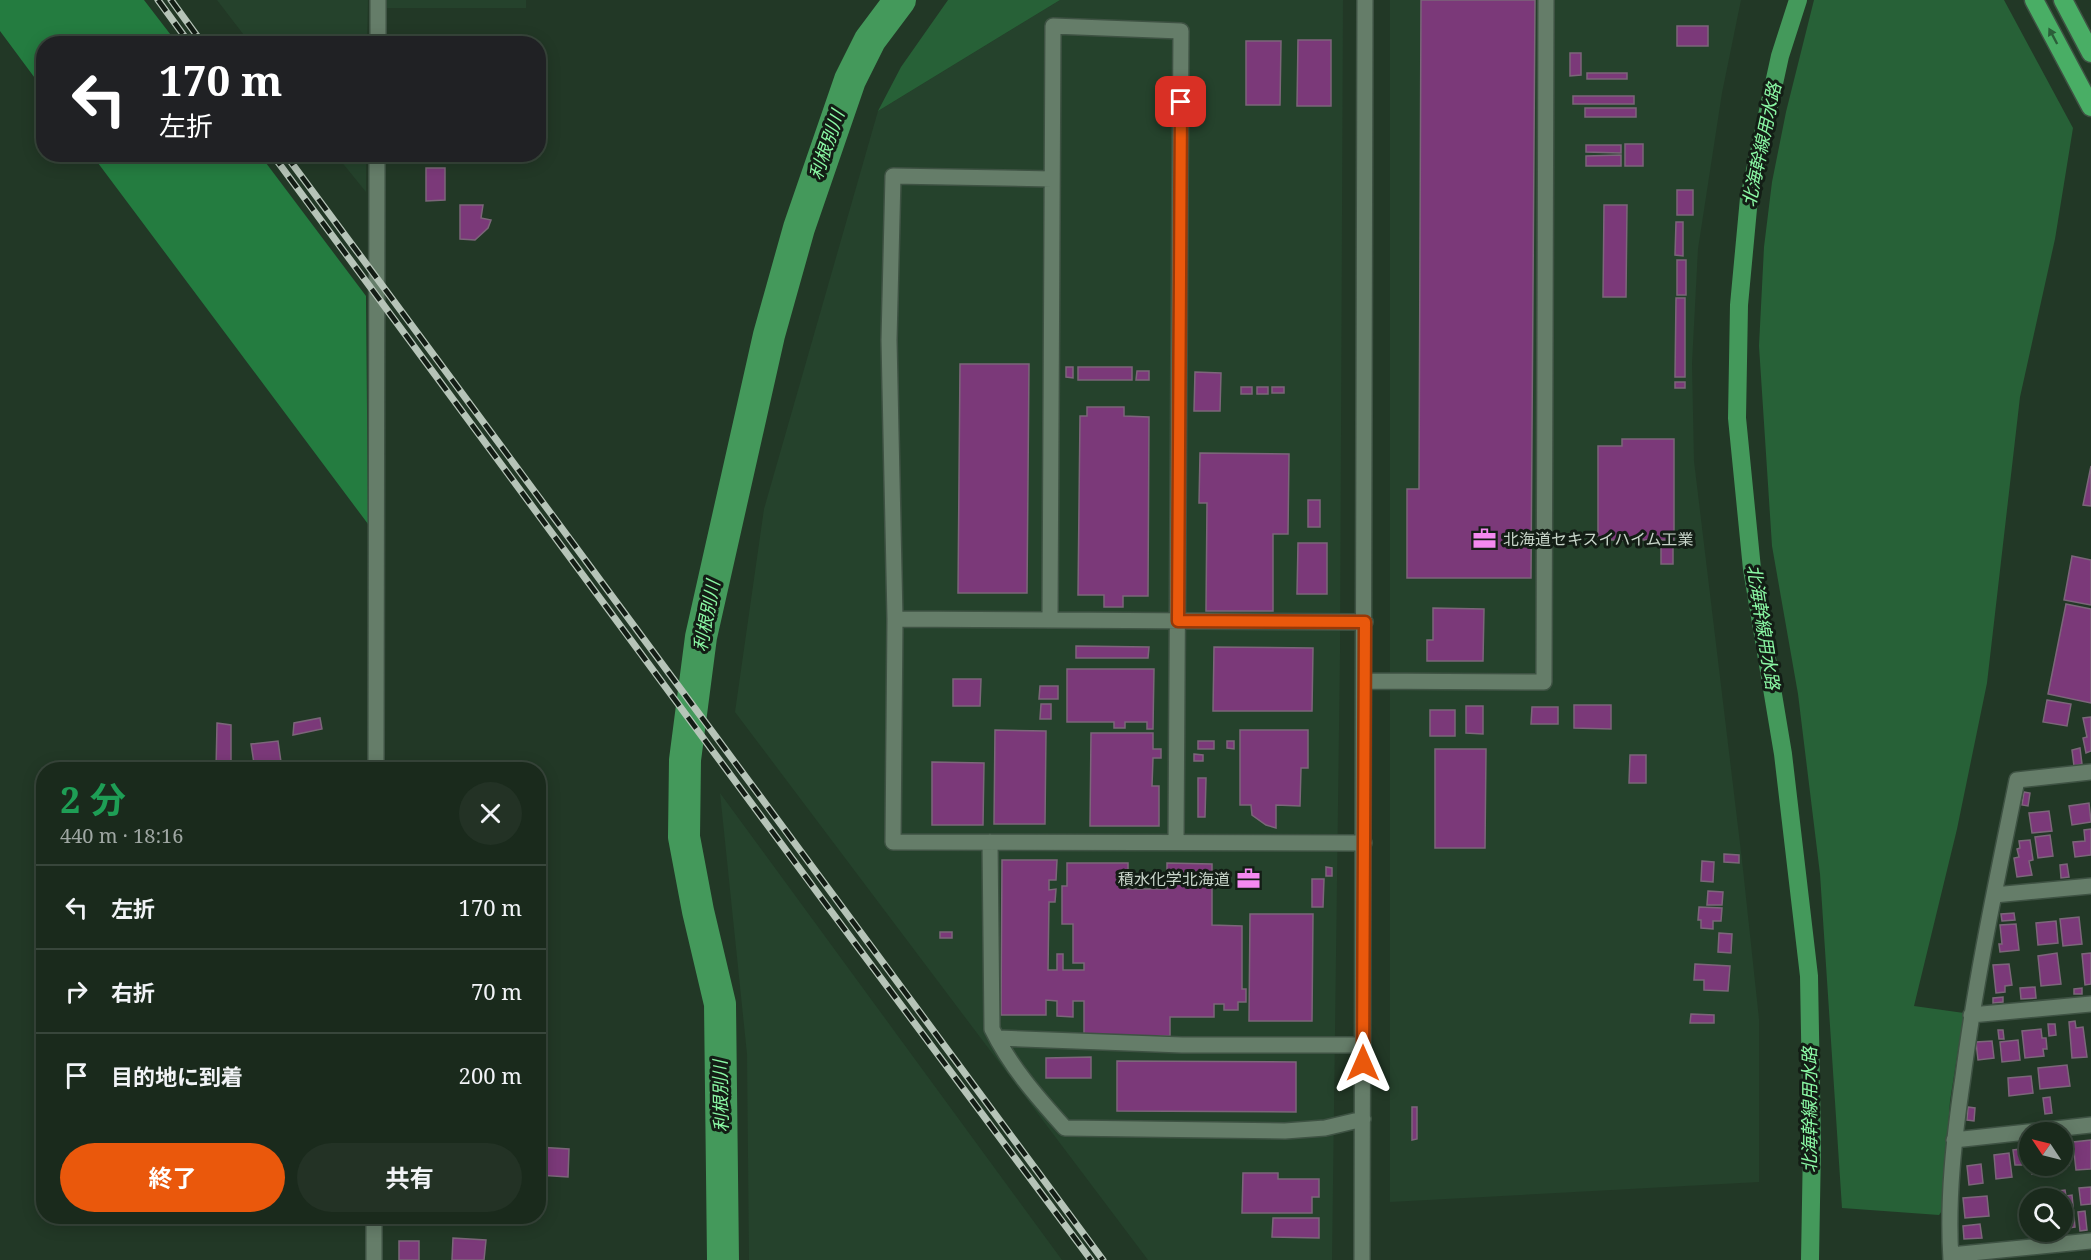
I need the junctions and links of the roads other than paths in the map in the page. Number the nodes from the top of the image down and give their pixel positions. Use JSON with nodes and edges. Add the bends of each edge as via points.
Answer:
{"nodes":[{"id":1,"x":378,"y":0,"type":"edge"},
{"id":2,"x":1365,"y":0,"type":"edge"},
{"id":3,"x":1546,"y":0,"type":"edge"},
{"id":4,"x":2034,"y":0,"type":"edge"},
{"id":5,"x":2063,"y":0,"type":"edge"},
{"id":6,"x":378,"y":36,"type":"edge"},
{"id":7,"x":2091,"y":53,"type":"edge"},
{"id":8,"x":2091,"y":107,"type":"edge"},
{"id":9,"x":377,"y":162,"type":"edge"},
{"id":10,"x":1052,"y":179,"type":"junction"},
{"id":11,"x":895,"y":619,"type":"junction"},
{"id":12,"x":1050,"y":620,"type":"junction"},
{"id":13,"x":1178,"y":621,"type":"junction"},
{"id":14,"x":1365,"y":622,"type":"junction"},
{"id":15,"x":1365,"y":681,"type":"junction"},
{"id":16,"x":376,"y":762,"type":"edge"},
{"id":17,"x":2091,"y":772,"type":"edge"},
{"id":18,"x":990,"y":842,"type":"junction"},
{"id":19,"x":1176,"y":842,"type":"junction"},
{"id":20,"x":1364,"y":843,"type":"junction"},
{"id":21,"x":2091,"y":886,"type":"edge"},
{"id":22,"x":1994,"y":895,"type":"junction"},
{"id":23,"x":2091,"y":1004,"type":"edge"},
{"id":24,"x":1971,"y":1015,"type":"junction"},
{"id":25,"x":997,"y":1038,"type":"junction"},
{"id":26,"x":1363,"y":1045,"type":"junction"},
{"id":27,"x":1363,"y":1119,"type":"junction"},
{"id":28,"x":2091,"y":1125,"type":"edge"},
{"id":29,"x":1954,"y":1140,"type":"junction"},
{"id":30,"x":374,"y":1224,"type":"edge"},
{"id":31,"x":2091,"y":1241,"type":"edge"},
{"id":32,"x":1951,"y":1257,"type":"edge"},
{"id":33,"x":374,"y":1260,"type":"edge"},
{"id":34,"x":1362,"y":1260,"type":"edge"}],
"edges":[{"from":1,"to":6,"type":"street"},
{"from":2,"to":14,"type":"street"},
{"from":3,"to":15,"type":"street","via":[[1544,682]]},
{"from":8,"to":4,"type":"highway","one_way":true},
{"from":5,"to":7,"type":"highway"},
{"from":9,"to":16,"type":"street"},
{"from":10,"to":11,"type":"street","via":[[893,176],[889,340]]},
{"from":10,"to":12,"type":"street"},
{"from":10,"to":13,"type":"street","via":[[1053,26],[1181,31]]},
{"from":11,"to":12,"type":"street"},
{"from":11,"to":18,"type":"street","via":[[892,842]]},
{"from":12,"to":13,"type":"street"},
{"from":13,"to":14,"type":"street"},
{"from":13,"to":19,"type":"street"},
{"from":14,"to":15,"type":"street"},
{"from":15,"to":20,"type":"street"},
{"from":17,"to":22,"type":"street","via":[[2017,780]]},
{"from":18,"to":19,"type":"street"},
{"from":18,"to":25,"type":"street","via":[[992,1029]]},
{"from":19,"to":20,"type":"street"},
{"from":20,"to":26,"type":"street"},
{"from":21,"to":22,"type":"street"},
{"from":22,"to":24,"type":"street"},
{"from":23,"to":24,"type":"street"},
{"from":24,"to":29,"type":"street"},
{"from":25,"to":26,"type":"street","via":[[1182,1045]]},
{"from":25,"to":27,"type":"street","via":[[1037,1096],[1065,1128],[1285,1131],[1325,1128]]},
{"from":26,"to":27,"type":"street"},
{"from":27,"to":34,"type":"street"},
{"from":28,"to":29,"type":"street"},
{"from":29,"to":32,"type":"street"},
{"from":30,"to":33,"type":"street"},
{"from":31,"to":32,"type":"street"}]}
